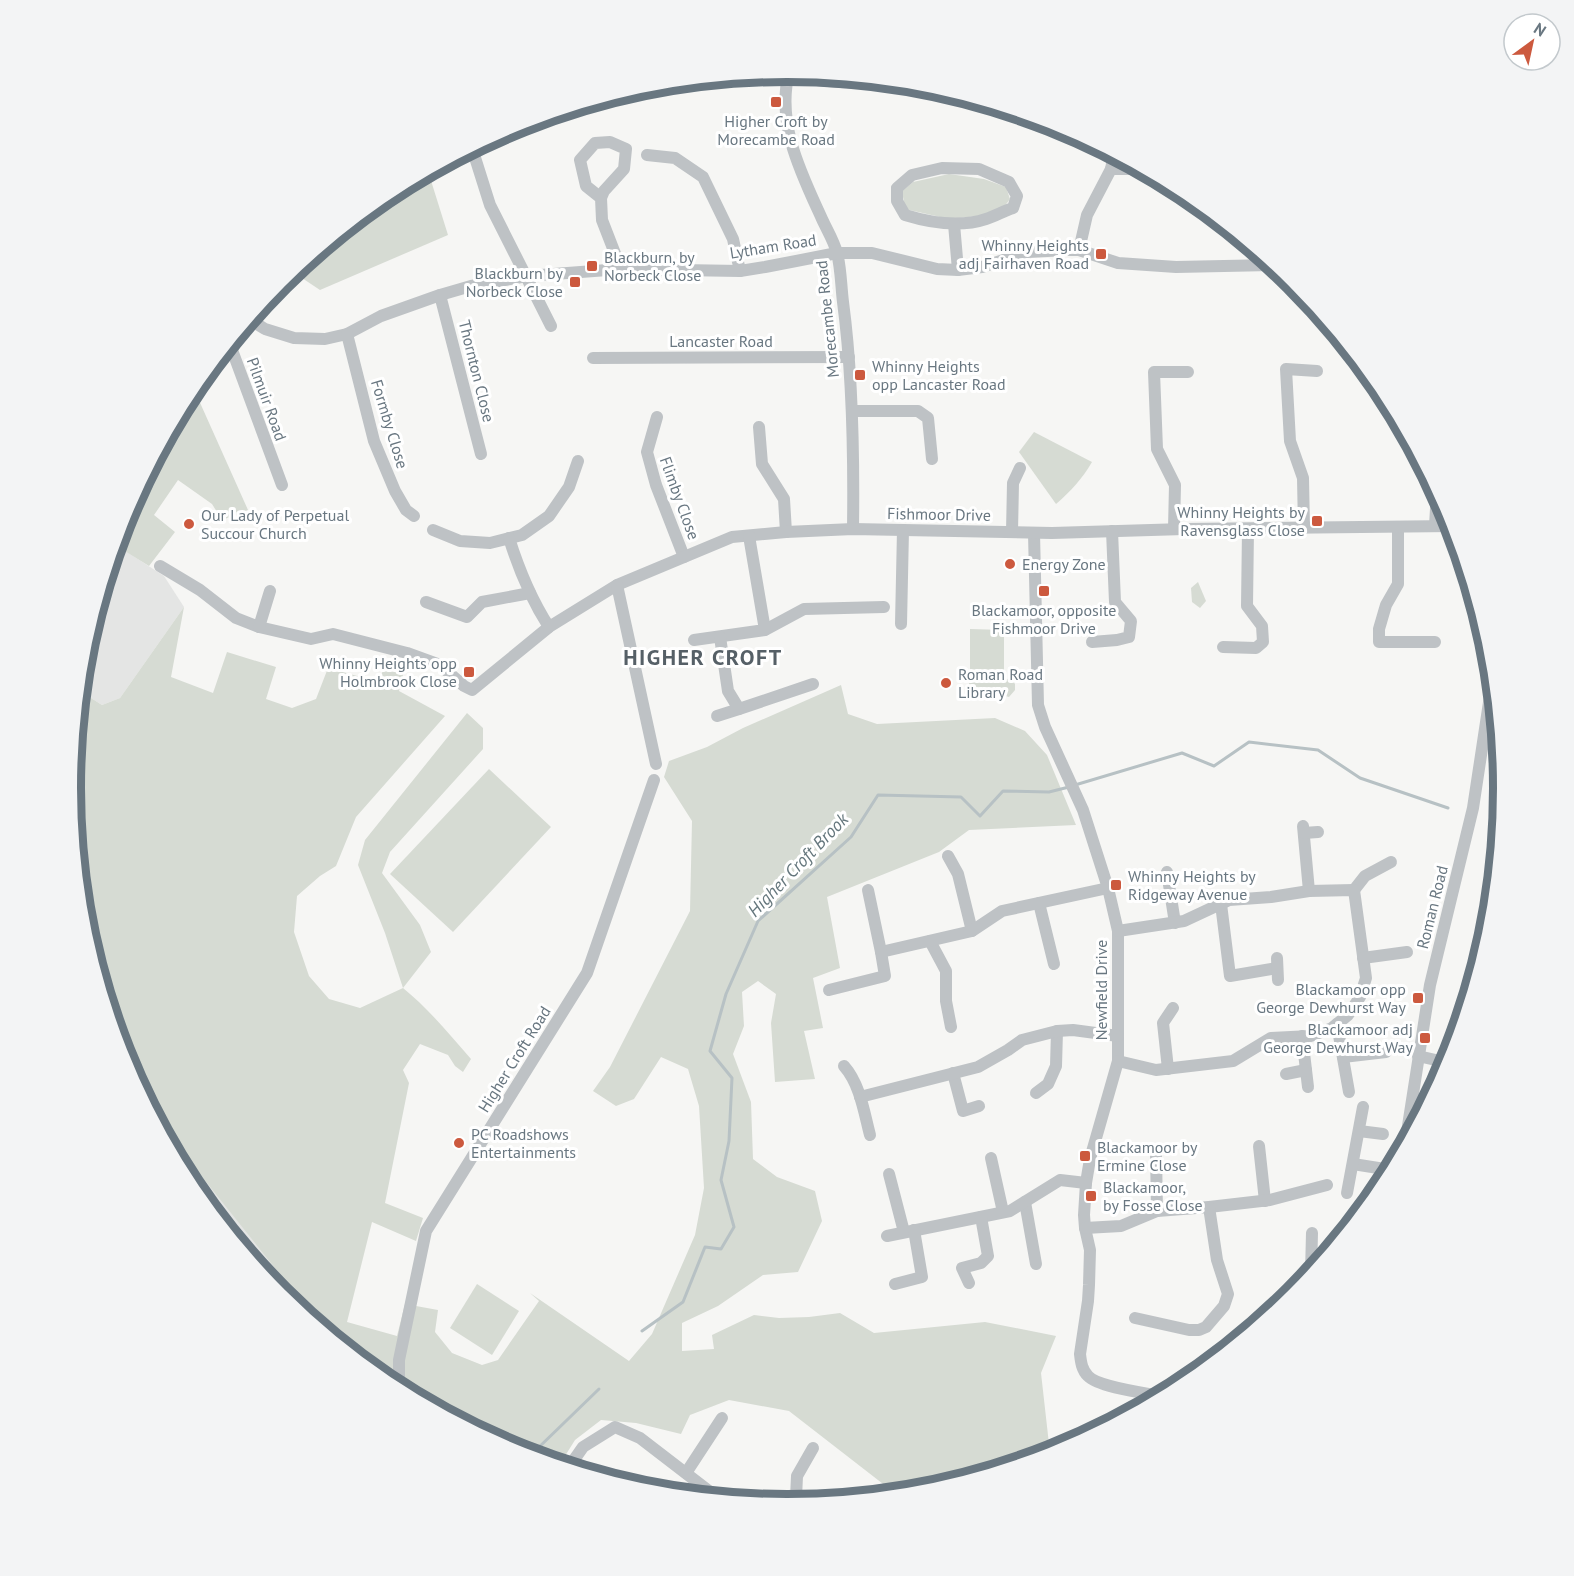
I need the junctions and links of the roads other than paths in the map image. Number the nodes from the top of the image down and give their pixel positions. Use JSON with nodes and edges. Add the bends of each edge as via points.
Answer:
{"nodes":[{"id":1,"x":787,"y":82,"type":"edge"},
{"id":2,"x":474,"y":155,"type":"edge"},
{"id":3,"x":647,"y":155,"type":"dead end"},
{"id":4,"x":1112,"y":162,"type":"edge"},
{"id":5,"x":1111,"y":169,"type":"junction"},
{"id":6,"x":1125,"y":169,"type":"edge"},
{"id":7,"x":600,"y":198,"type":"junction"},
{"id":8,"x":954,"y":225,"type":"junction"},
{"id":9,"x":1079,"y":250,"type":"junction"},
{"id":10,"x":837,"y":253,"type":"junction"},
{"id":11,"x":1262,"y":266,"type":"edge"},
{"id":12,"x":621,"y":269,"type":"junction"},
{"id":13,"x":958,"y":270,"type":"junction"},
{"id":14,"x":740,"y":271,"type":"junction"},
{"id":15,"x":527,"y":276,"type":"junction"},
{"id":16,"x":440,"y":295,"type":"junction"},
{"id":17,"x":255,"y":324,"type":"edge"},
{"id":18,"x":551,"y":326,"type":"dead end"},
{"id":19,"x":346,"y":334,"type":"junction"},
{"id":20,"x":233,"y":351,"type":"edge"},
{"id":21,"x":849,"y":357,"type":"junction"},
{"id":22,"x":593,"y":358,"type":"dead end"},
{"id":23,"x":1317,"y":371,"type":"dead end"},
{"id":24,"x":1188,"y":372,"type":"dead end"},
{"id":25,"x":852,"y":411,"type":"junction"},
{"id":26,"x":657,"y":417,"type":"dead end"},
{"id":27,"x":759,"y":427,"type":"dead end"},
{"id":28,"x":481,"y":454,"type":"dead end"},
{"id":29,"x":932,"y":459,"type":"dead end"},
{"id":30,"x":578,"y":461,"type":"dead end"},
{"id":31,"x":1020,"y":468,"type":"dead end"},
{"id":32,"x":282,"y":485,"type":"dead end"},
{"id":33,"x":1436,"y":511,"type":"edge"},
{"id":34,"x":414,"y":516,"type":"dead end"},
{"id":35,"x":1435,"y":526,"type":"junction"},
{"id":36,"x":1442,"y":526,"type":"edge"},
{"id":37,"x":1398,"y":527,"type":"junction"},
{"id":38,"x":1304,"y":528,"type":"junction"},
{"id":39,"x":853,"y":529,"type":"junction"},
{"id":40,"x":1174,"y":529,"type":"junction"},
{"id":41,"x":1248,"y":529,"type":"junction"},
{"id":42,"x":433,"y":530,"type":"dead end"},
{"id":43,"x":903,"y":530,"type":"junction"},
{"id":44,"x":1112,"y":531,"type":"junction"},
{"id":45,"x":786,"y":532,"type":"junction"},
{"id":46,"x":1011,"y":532,"type":"junction"},
{"id":47,"x":1034,"y":533,"type":"junction"},
{"id":48,"x":749,"y":536,"type":"junction"},
{"id":49,"x":509,"y":538,"type":"junction"},
{"id":50,"x":684,"y":557,"type":"junction"},
{"id":51,"x":160,"y":566,"type":"dead end"},
{"id":52,"x":617,"y":585,"type":"junction"},
{"id":53,"x":270,"y":591,"type":"dead end"},
{"id":54,"x":530,"y":593,"type":"junction"},
{"id":55,"x":426,"y":602,"type":"dead end"},
{"id":56,"x":884,"y":607,"type":"dead end"},
{"id":57,"x":901,"y":624,"type":"dead end"},
{"id":58,"x":259,"y":627,"type":"junction"},
{"id":59,"x":549,"y":627,"type":"junction"},
{"id":60,"x":765,"y":630,"type":"junction"},
{"id":61,"x":720,"y":637,"type":"junction"},
{"id":62,"x":694,"y":640,"type":"dead end"},
{"id":63,"x":1092,"y":642,"type":"dead end"},
{"id":64,"x":1435,"y":642,"type":"dead end"},
{"id":65,"x":1223,"y":647,"type":"dead end"},
{"id":66,"x":813,"y":684,"type":"dead end"},
{"id":67,"x":1488,"y":705,"type":"edge"},
{"id":68,"x":739,"y":709,"type":"junction"},
{"id":69,"x":717,"y":716,"type":"dead end"},
{"id":70,"x":656,"y":764,"type":"dead end"},
{"id":71,"x":654,"y":780,"type":"dead end"},
{"id":72,"x":1318,"y":832,"type":"dead end"},
{"id":73,"x":948,"y":856,"type":"dead end"},
{"id":74,"x":1391,"y":862,"type":"dead end"},
{"id":75,"x":1167,"y":872,"type":"dead end"},
{"id":76,"x":1108,"y":888,"type":"junction"},
{"id":77,"x":868,"y":890,"type":"dead end"},
{"id":78,"x":1354,"y":890,"type":"junction"},
{"id":79,"x":1309,"y":891,"type":"junction"},
{"id":80,"x":1039,"y":903,"type":"junction"},
{"id":81,"x":1221,"y":904,"type":"junction"},
{"id":82,"x":1175,"y":923,"type":"junction"},
{"id":83,"x":972,"y":931,"type":"junction"},
{"id":84,"x":1118,"y":931,"type":"junction"},
{"id":85,"x":930,"y":941,"type":"junction"},
{"id":86,"x":881,"y":952,"type":"junction"},
{"id":87,"x":1407,"y":952,"type":"dead end"},
{"id":88,"x":1363,"y":958,"type":"junction"},
{"id":89,"x":1054,"y":964,"type":"dead end"},
{"id":90,"x":1278,"y":968,"type":"dead end"},
{"id":91,"x":829,"y":990,"type":"dead end"},
{"id":92,"x":1173,"y":1008,"type":"dead end"},
{"id":93,"x":1337,"y":1024,"type":"junction"},
{"id":94,"x":951,"y":1027,"type":"dead end"},
{"id":95,"x":1057,"y":1031,"type":"junction"},
{"id":96,"x":1119,"y":1036,"type":"junction"},
{"id":97,"x":1302,"y":1036,"type":"junction"},
{"id":98,"x":1386,"y":1053,"type":"dead end"},
{"id":99,"x":1418,"y":1056,"type":"junction"},
{"id":100,"x":1343,"y":1057,"type":"junction"},
{"id":101,"x":1118,"y":1060,"type":"junction"},
{"id":102,"x":1438,"y":1060,"type":"edge"},
{"id":103,"x":844,"y":1066,"type":"dead end"},
{"id":104,"x":1168,"y":1069,"type":"junction"},
{"id":105,"x":1306,"y":1070,"type":"junction"},
{"id":106,"x":953,"y":1073,"type":"junction"},
{"id":107,"x":1286,"y":1074,"type":"dead end"},
{"id":108,"x":1308,"y":1087,"type":"dead end"},
{"id":109,"x":1349,"y":1092,"type":"dead end"},
{"id":110,"x":1036,"y":1093,"type":"dead end"},
{"id":111,"x":861,"y":1097,"type":"junction"},
{"id":112,"x":979,"y":1106,"type":"dead end"},
{"id":113,"x":1363,"y":1107,"type":"dead end"},
{"id":114,"x":1408,"y":1122,"type":"edge"},
{"id":115,"x":1359,"y":1131,"type":"junction"},
{"id":116,"x":1383,"y":1134,"type":"dead end"},
{"id":117,"x":870,"y":1135,"type":"dead end"},
{"id":118,"x":1259,"y":1146,"type":"dead end"},
{"id":119,"x":1156,"y":1154,"type":"dead end"},
{"id":120,"x":991,"y":1158,"type":"dead end"},
{"id":121,"x":1353,"y":1164,"type":"junction"},
{"id":122,"x":1381,"y":1168,"type":"edge"},
{"id":123,"x":889,"y":1174,"type":"dead end"},
{"id":124,"x":1086,"y":1183,"type":"junction"},
{"id":125,"x":1327,"y":1185,"type":"dead end"},
{"id":126,"x":1347,"y":1193,"type":"dead end"},
{"id":127,"x":1265,"y":1201,"type":"junction"},
{"id":128,"x":1025,"y":1202,"type":"junction"},
{"id":129,"x":1209,"y":1207,"type":"junction"},
{"id":130,"x":1157,"y":1210,"type":"junction"},
{"id":131,"x":1003,"y":1212,"type":"junction"},
{"id":132,"x":981,"y":1216,"type":"junction"},
{"id":133,"x":1085,"y":1228,"type":"junction"},
{"id":134,"x":909,"y":1231,"type":"junction"},
{"id":135,"x":1312,"y":1233,"type":"dead end"},
{"id":136,"x":887,"y":1236,"type":"dead end"},
{"id":137,"x":1311,"y":1260,"type":"edge"},
{"id":138,"x":1036,"y":1264,"type":"dead end"},
{"id":139,"x":969,"y":1283,"type":"dead end"},
{"id":140,"x":895,"y":1284,"type":"dead end"},
{"id":141,"x":1135,"y":1318,"type":"dead end"},
{"id":142,"x":399,"y":1377,"type":"edge"},
{"id":143,"x":1149,"y":1394,"type":"edge"},
{"id":144,"x":722,"y":1418,"type":"dead end"},
{"id":145,"x":813,"y":1448,"type":"dead end"},
{"id":146,"x":573,"y":1461,"type":"edge"},
{"id":147,"x":686,"y":1473,"type":"junction"},
{"id":148,"x":706,"y":1489,"type":"edge"},
{"id":149,"x":796,"y":1494,"type":"edge"}],
"edges":[{"from":1,"to":10,"type":"street","name":"Morecambe Road","via":[[785,116],[795,158]]},
{"from":2,"to":15,"type":"street","via":[[490,205]]},
{"from":3,"to":14,"type":"street","via":[[675,158],[703,177],[733,239]]},
{"from":4,"to":5,"type":"street"},
{"from":5,"to":6,"type":"street"},
{"from":5,"to":9,"type":"street","via":[[1087,215]]},
{"from":7,"to":7,"type":"street","via":[[624,169],[626,149],[610,142],[595,143],[580,160],[586,186]]},
{"from":7,"to":12,"type":"street","via":[[602,220]]},
{"from":8,"to":8,"type":"street","via":[[905,215],[897,201],[897,188],[912,175],[942,168],[979,169],[1009,182],[1017,196],[1012,208],[984,220]]},
{"from":8,"to":13,"type":"street"},
{"from":9,"to":11,"type":"street","name":"Lytham Road","via":[[1118,263]]},
{"from":9,"to":13,"type":"street","name":"Lytham Road","via":[[1028,252],[982,267]]},
{"from":10,"to":13,"type":"street","name":"Lytham Road","via":[[872,253],[937,269]]},
{"from":10,"to":14,"type":"street","name":"Lytham Road"},
{"from":10,"to":21,"type":"street","name":"Morecambe Road"},
{"from":12,"to":14,"type":"street","name":"Lytham Road"},
{"from":12,"to":15,"type":"street","name":"Lytham Road"},
{"from":15,"to":16,"type":"street","name":"Lytham Road"},
{"from":15,"to":18,"type":"street"},
{"from":16,"to":19,"type":"street","name":"Lytham Road","via":[[381,316]]},
{"from":16,"to":28,"type":"street","name":"Thornton Close"},
{"from":17,"to":19,"type":"street","name":"Lytham Road","via":[[294,338],[325,339]]},
{"from":19,"to":34,"type":"street","name":"Formby Close","via":[[374,441],[394,491]]},
{"from":20,"to":32,"type":"street","name":"Pilmuir Road"},
{"from":21,"to":22,"type":"street","name":"Lancaster Road"},
{"from":21,"to":25,"type":"street","name":"Morecambe Road"},
{"from":23,"to":38,"type":"street","via":[[1286,369],[1290,441],[1304,478]]},
{"from":24,"to":40,"type":"street","via":[[1154,372],[1157,448],[1175,485]]},
{"from":25,"to":29,"type":"street","via":[[918,411],[928,418]]},
{"from":25,"to":39,"type":"street","name":"Morecambe Road"},
{"from":26,"to":50,"type":"street","name":"Flimby Close","via":[[646,452]]},
{"from":27,"to":45,"type":"street","via":[[762,464],[784,499]]},
{"from":30,"to":49,"type":"street","via":[[569,487],[549,516],[522,535]]},
{"from":31,"to":46,"type":"street","via":[[1013,483]]},
{"from":33,"to":35,"type":"street"},
{"from":35,"to":36,"type":"street","name":"Fishmoor Drive"},
{"from":35,"to":37,"type":"street","name":"Fishmoor Drive"},
{"from":37,"to":38,"type":"street","name":"Fishmoor Drive"},
{"from":37,"to":64,"type":"street","via":[[1398,584],[1386,605],[1379,642]]},
{"from":38,"to":41,"type":"street","name":"Fishmoor Drive"},
{"from":39,"to":43,"type":"street","name":"Fishmoor Drive"},
{"from":39,"to":45,"type":"street","name":"Fishmoor Drive"},
{"from":40,"to":41,"type":"street","name":"Fishmoor Drive"},
{"from":40,"to":44,"type":"street","name":"Fishmoor Drive"},
{"from":41,"to":65,"type":"street","via":[[1246,606],[1262,626],[1263,642],[1256,648]]},
{"from":42,"to":49,"type":"street","via":[[460,541],[490,543]]},
{"from":43,"to":46,"type":"street","name":"Fishmoor Drive"},
{"from":43,"to":57,"type":"street"},
{"from":44,"to":47,"type":"street","name":"Fishmoor Drive"},
{"from":44,"to":63,"type":"street","via":[[1114,602],[1131,621],[1129,637]]},
{"from":45,"to":48,"type":"street","name":"Fishmoor Drive"},
{"from":46,"to":47,"type":"street","name":"Fishmoor Drive"},
{"from":47,"to":76,"type":"street","name":"Newfield Drive","via":[[1038,705],[1083,810]]},
{"from":48,"to":50,"type":"street","name":"Fishmoor Drive","via":[[732,537]]},
{"from":48,"to":60,"type":"street"},
{"from":49,"to":54,"type":"street"},
{"from":50,"to":52,"type":"street","name":"Fishmoor Drive"},
{"from":51,"to":58,"type":"street","via":[[236,618]]},
{"from":52,"to":59,"type":"street","name":"Fishmoor Drive"},
{"from":52,"to":70,"type":"street"},
{"from":53,"to":58,"type":"street"},
{"from":54,"to":55,"type":"street","via":[[482,602],[467,617]]},
{"from":54,"to":59,"type":"street"},
{"from":56,"to":60,"type":"street","via":[[804,609]]},
{"from":58,"to":59,"type":"street","name":"Fishmoor Drive","via":[[311,639],[333,633],[407,653],[440,665],[470,690]]},
{"from":60,"to":61,"type":"street"},
{"from":61,"to":62,"type":"street"},
{"from":61,"to":68,"type":"street","via":[[728,691]]},
{"from":66,"to":68,"type":"street"},
{"from":67,"to":99,"type":"street","name":"Roman Road","via":[[1473,808],[1430,985]]},
{"from":68,"to":69,"type":"street"},
{"from":71,"to":142,"type":"street","name":"Higher Croft Road","via":[[587,973],[426,1231],[399,1360]]},
{"from":72,"to":79,"type":"street","via":[[1303,829]]},
{"from":73,"to":83,"type":"street","via":[[958,874]]},
{"from":74,"to":78,"type":"street","via":[[1365,876]]},
{"from":75,"to":82,"type":"street"},
{"from":76,"to":80,"type":"street"},
{"from":76,"to":84,"type":"street","name":"Newfield Drive"},
{"from":77,"to":86,"type":"street"},
{"from":78,"to":79,"type":"street"},
{"from":78,"to":88,"type":"street"},
{"from":79,"to":81,"type":"street"},
{"from":80,"to":83,"type":"street","via":[[1002,911]]},
{"from":80,"to":89,"type":"street"},
{"from":81,"to":82,"type":"street"},
{"from":81,"to":90,"type":"street","via":[[1230,976]]},
{"from":82,"to":84,"type":"street"},
{"from":83,"to":85,"type":"street"},
{"from":84,"to":96,"type":"street","name":"Newfield Drive"},
{"from":85,"to":86,"type":"street"},
{"from":85,"to":94,"type":"street","via":[[946,971]]},
{"from":86,"to":91,"type":"street","via":[[885,976]]},
{"from":87,"to":88,"type":"street"},
{"from":88,"to":93,"type":"street","via":[[1366,978],[1360,996]]},
{"from":92,"to":104,"type":"street","via":[[1163,1023]]},
{"from":93,"to":97,"type":"street"},
{"from":93,"to":100,"type":"street"},
{"from":95,"to":96,"type":"street"},
{"from":95,"to":106,"type":"street","via":[[1022,1040],[978,1067]]},
{"from":95,"to":110,"type":"street","via":[[1056,1066],[1048,1084]]},
{"from":96,"to":101,"type":"street","name":"Newfield Drive"},
{"from":97,"to":104,"type":"street","via":[[1271,1038],[1233,1061]]},
{"from":97,"to":105,"type":"street"},
{"from":98,"to":100,"type":"street"},
{"from":99,"to":102,"type":"street"},
{"from":99,"to":114,"type":"street","name":"Roman Road"},
{"from":100,"to":109,"type":"street"},
{"from":101,"to":104,"type":"street","via":[[1156,1070]]},
{"from":101,"to":124,"type":"street","name":"Newfield Drive"},
{"from":103,"to":111,"type":"street"},
{"from":105,"to":107,"type":"street"},
{"from":105,"to":108,"type":"street"},
{"from":106,"to":111,"type":"street"},
{"from":106,"to":112,"type":"street","via":[[963,1111]]},
{"from":111,"to":117,"type":"street"},
{"from":113,"to":115,"type":"street"},
{"from":115,"to":116,"type":"street"},
{"from":115,"to":121,"type":"street"},
{"from":118,"to":127,"type":"street"},
{"from":119,"to":130,"type":"street"},
{"from":120,"to":131,"type":"street"},
{"from":121,"to":122,"type":"street"},
{"from":121,"to":126,"type":"street"},
{"from":123,"to":134,"type":"street"},
{"from":124,"to":128,"type":"street","via":[[1060,1180]]},
{"from":124,"to":133,"type":"street","name":"Newfield Drive"},
{"from":125,"to":127,"type":"street"},
{"from":127,"to":129,"type":"street"},
{"from":128,"to":131,"type":"street"},
{"from":128,"to":138,"type":"street"},
{"from":129,"to":130,"type":"street"},
{"from":129,"to":141,"type":"street","via":[[1217,1260],[1228,1294],[1224,1306],[1199,1330]]},
{"from":130,"to":133,"type":"street","via":[[1121,1226]]},
{"from":131,"to":132,"type":"street"},
{"from":132,"to":134,"type":"street"},
{"from":132,"to":139,"type":"street","via":[[988,1256],[981,1263],[962,1268]]},
{"from":133,"to":143,"type":"street","name":"Newfield Drive","via":[[1090,1259],[1082,1366],[1098,1383]]},
{"from":134,"to":136,"type":"street"},
{"from":134,"to":140,"type":"street","via":[[922,1277]]},
{"from":135,"to":137,"type":"street"},
{"from":144,"to":147,"type":"street"},
{"from":145,"to":149,"type":"street","via":[[797,1476]]},
{"from":146,"to":147,"type":"street","via":[[583,1447],[615,1427],[640,1438]]},
{"from":147,"to":148,"type":"street"}]}
